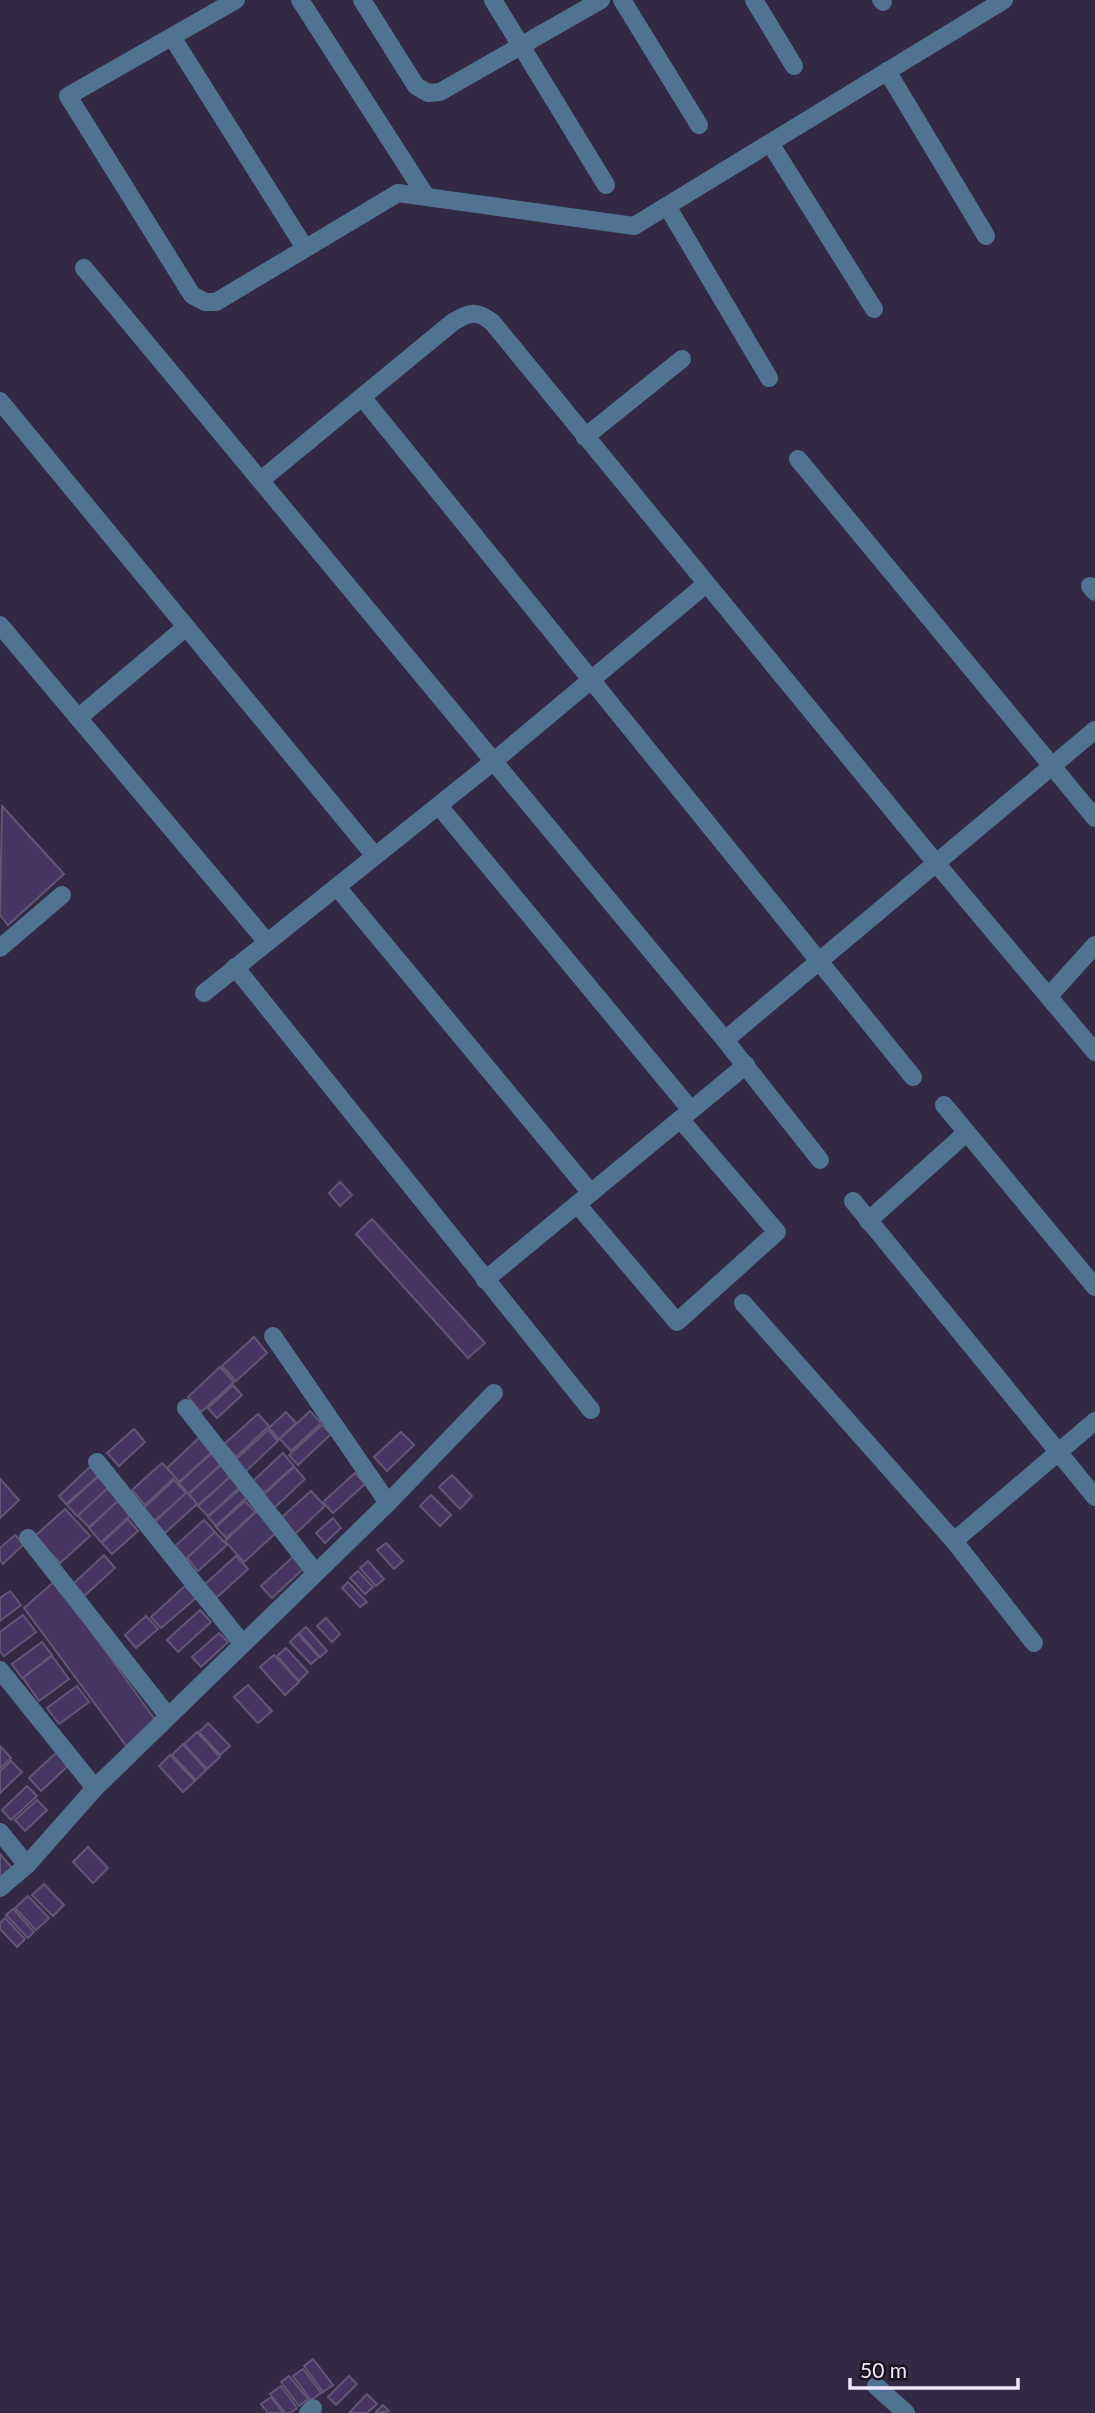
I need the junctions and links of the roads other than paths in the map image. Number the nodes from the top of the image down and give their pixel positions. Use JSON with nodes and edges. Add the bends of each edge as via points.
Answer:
{"nodes":[{"id":1,"x":236,"y":0,"type":"edge"},
{"id":2,"x":300,"y":0,"type":"edge"},
{"id":3,"x":362,"y":0,"type":"edge"},
{"id":4,"x":493,"y":0,"type":"edge"},
{"id":5,"x":601,"y":0,"type":"edge"},
{"id":6,"x":622,"y":0,"type":"edge"},
{"id":7,"x":754,"y":0,"type":"edge"},
{"id":8,"x":1004,"y":0,"type":"edge"},
{"id":9,"x":172,"y":37,"type":"junction"},
{"id":10,"x":520,"y":46,"type":"junction"},
{"id":11,"x":794,"y":66,"type":"dead end"},
{"id":12,"x":887,"y":71,"type":"junction"},
{"id":13,"x":699,"y":125,"type":"dead end"},
{"id":14,"x":770,"y":143,"type":"junction"},
{"id":15,"x":606,"y":186,"type":"dead end"},
{"id":16,"x":426,"y":196,"type":"junction"},
{"id":17,"x":667,"y":206,"type":"junction"},
{"id":18,"x":986,"y":236,"type":"dead end"},
{"id":19,"x":305,"y":248,"type":"junction"},
{"id":20,"x":84,"y":268,"type":"dead end"},
{"id":21,"x":874,"y":309,"type":"dead end"},
{"id":22,"x":682,"y":359,"type":"dead end"},
{"id":23,"x":769,"y":378,"type":"dead end"},
{"id":24,"x":362,"y":397,"type":"junction"},
{"id":25,"x":0,"y":401,"type":"edge"},
{"id":26,"x":585,"y":437,"type":"junction"},
{"id":27,"x":798,"y":459,"type":"dead end"},
{"id":28,"x":261,"y":480,"type":"junction"},
{"id":29,"x":706,"y":584,"type":"junction"},
{"id":30,"x":0,"y":625,"type":"edge"},
{"id":31,"x":187,"y":627,"type":"junction"},
{"id":32,"x":591,"y":682,"type":"junction"},
{"id":33,"x":78,"y":718,"type":"junction"},
{"id":34,"x":1095,"y":730,"type":"edge"},
{"id":35,"x":494,"y":761,"type":"junction"},
{"id":36,"x":1052,"y":766,"type":"junction"},
{"id":37,"x":439,"y":806,"type":"junction"},
{"id":38,"x":1095,"y":818,"type":"edge"},
{"id":39,"x":376,"y":856,"type":"junction"},
{"id":40,"x":936,"y":863,"type":"junction"},
{"id":41,"x":337,"y":887,"type":"junction"},
{"id":42,"x":62,"y":895,"type":"dead end"},
{"id":43,"x":267,"y":942,"type":"junction"},
{"id":44,"x":1095,"y":945,"type":"edge"},
{"id":45,"x":0,"y":948,"type":"edge"},
{"id":46,"x":820,"y":961,"type":"junction"},
{"id":47,"x":235,"y":967,"type":"junction"},
{"id":48,"x":204,"y":993,"type":"dead end"},
{"id":49,"x":1049,"y":996,"type":"junction"},
{"id":50,"x":725,"y":1040,"type":"junction"},
{"id":51,"x":1095,"y":1052,"type":"edge"},
{"id":52,"x":746,"y":1065,"type":"junction"},
{"id":53,"x":914,"y":1077,"type":"dead end"},
{"id":54,"x":944,"y":1105,"type":"dead end"},
{"id":55,"x":686,"y":1115,"type":"junction"},
{"id":56,"x":966,"y":1133,"type":"junction"},
{"id":57,"x":820,"y":1160,"type":"dead end"},
{"id":58,"x":584,"y":1198,"type":"junction"},
{"id":59,"x":853,"y":1201,"type":"dead end"},
{"id":60,"x":868,"y":1221,"type":"junction"},
{"id":61,"x":485,"y":1280,"type":"junction"},
{"id":62,"x":1095,"y":1287,"type":"edge"},
{"id":63,"x":743,"y":1303,"type":"dead end"},
{"id":64,"x":273,"y":1336,"type":"dead end"},
{"id":65,"x":494,"y":1393,"type":"dead end"},
{"id":66,"x":186,"y":1408,"type":"dead end"},
{"id":67,"x":591,"y":1410,"type":"dead end"},
{"id":68,"x":1095,"y":1421,"type":"edge"},
{"id":69,"x":1058,"y":1452,"type":"junction"},
{"id":70,"x":97,"y":1462,"type":"dead end"},
{"id":71,"x":1095,"y":1497,"type":"edge"},
{"id":72,"x":388,"y":1503,"type":"junction"},
{"id":73,"x":28,"y":1538,"type":"dead end"},
{"id":74,"x":954,"y":1541,"type":"junction"},
{"id":75,"x":315,"y":1572,"type":"junction"},
{"id":76,"x":243,"y":1643,"type":"junction"},
{"id":77,"x":1034,"y":1643,"type":"dead end"},
{"id":78,"x":0,"y":1670,"type":"edge"},
{"id":79,"x":168,"y":1716,"type":"junction"},
{"id":80,"x":95,"y":1788,"type":"junction"},
{"id":81,"x":0,"y":1832,"type":"edge"},
{"id":82,"x":27,"y":1865,"type":"junction"},
{"id":83,"x":0,"y":1888,"type":"edge"},
{"id":84,"x":876,"y":2386,"type":"dead end"},
{"id":85,"x":906,"y":2413,"type":"edge"}],
"edges":[{"from":1,"to":9,"type":"street"},
{"from":2,"to":16,"type":"street"},
{"from":3,"to":10,"type":"street","via":[[416,86],[428,93],[440,92]]},
{"from":4,"to":10,"type":"street"},
{"from":5,"to":10,"type":"street"},
{"from":6,"to":13,"type":"street"},
{"from":7,"to":11,"type":"street"},
{"from":8,"to":12,"type":"street"},
{"from":9,"to":19,"type":"street"},
{"from":9,"to":19,"type":"street","via":[[68,96],[192,295],[216,302]]},
{"from":10,"to":15,"type":"street"},
{"from":12,"to":14,"type":"street"},
{"from":12,"to":18,"type":"street"},
{"from":14,"to":17,"type":"street"},
{"from":14,"to":21,"type":"street"},
{"from":16,"to":17,"type":"street","via":[[634,226]]},
{"from":16,"to":19,"type":"street","via":[[398,193]]},
{"from":17,"to":23,"type":"street"},
{"from":20,"to":28,"type":"street"},
{"from":22,"to":26,"type":"street"},
{"from":24,"to":26,"type":"street","via":[[453,322],[468,313],[481,314]]},
{"from":24,"to":28,"type":"street"},
{"from":24,"to":32,"type":"street"},
{"from":25,"to":31,"type":"street"},
{"from":26,"to":29,"type":"street"},
{"from":27,"to":36,"type":"street"},
{"from":28,"to":35,"type":"street"},
{"from":29,"to":32,"type":"street"},
{"from":29,"to":40,"type":"street"},
{"from":30,"to":33,"type":"street"},
{"from":31,"to":33,"type":"street"},
{"from":31,"to":39,"type":"street"},
{"from":32,"to":35,"type":"street"},
{"from":32,"to":46,"type":"street"},
{"from":33,"to":43,"type":"street"},
{"from":34,"to":36,"type":"street"},
{"from":35,"to":37,"type":"street"},
{"from":35,"to":50,"type":"street"},
{"from":36,"to":38,"type":"street"},
{"from":36,"to":40,"type":"street"},
{"from":37,"to":39,"type":"street"},
{"from":37,"to":55,"type":"street"},
{"from":39,"to":41,"type":"street"},
{"from":40,"to":46,"type":"street"},
{"from":40,"to":49,"type":"street"},
{"from":41,"to":43,"type":"street"},
{"from":41,"to":58,"type":"street"},
{"from":42,"to":45,"type":"street"},
{"from":43,"to":47,"type":"street"},
{"from":44,"to":49,"type":"street"},
{"from":46,"to":50,"type":"street"},
{"from":46,"to":53,"type":"street"},
{"from":47,"to":48,"type":"street"},
{"from":47,"to":61,"type":"street"},
{"from":49,"to":51,"type":"street"},
{"from":50,"to":52,"type":"street"},
{"from":52,"to":55,"type":"street"},
{"from":52,"to":57,"type":"street"},
{"from":54,"to":56,"type":"street"},
{"from":55,"to":58,"type":"street"},
{"from":55,"to":58,"type":"street","via":[[777,1232],[677,1322]]},
{"from":56,"to":60,"type":"street"},
{"from":56,"to":62,"type":"street"},
{"from":58,"to":61,"type":"street"},
{"from":59,"to":60,"type":"street"},
{"from":60,"to":69,"type":"street"},
{"from":61,"to":67,"type":"street"},
{"from":63,"to":74,"type":"street"},
{"from":64,"to":72,"type":"street"},
{"from":65,"to":72,"type":"street"},
{"from":66,"to":75,"type":"street"},
{"from":68,"to":69,"type":"street"},
{"from":69,"to":71,"type":"street"},
{"from":69,"to":74,"type":"street"},
{"from":70,"to":76,"type":"street"},
{"from":72,"to":75,"type":"street"},
{"from":73,"to":79,"type":"street"},
{"from":74,"to":77,"type":"street"},
{"from":75,"to":76,"type":"street"},
{"from":76,"to":79,"type":"street"},
{"from":78,"to":80,"type":"street"},
{"from":79,"to":80,"type":"street"},
{"from":80,"to":82,"type":"street"},
{"from":81,"to":82,"type":"street"},
{"from":82,"to":83,"type":"street"},
{"from":84,"to":85,"type":"street"}]}
